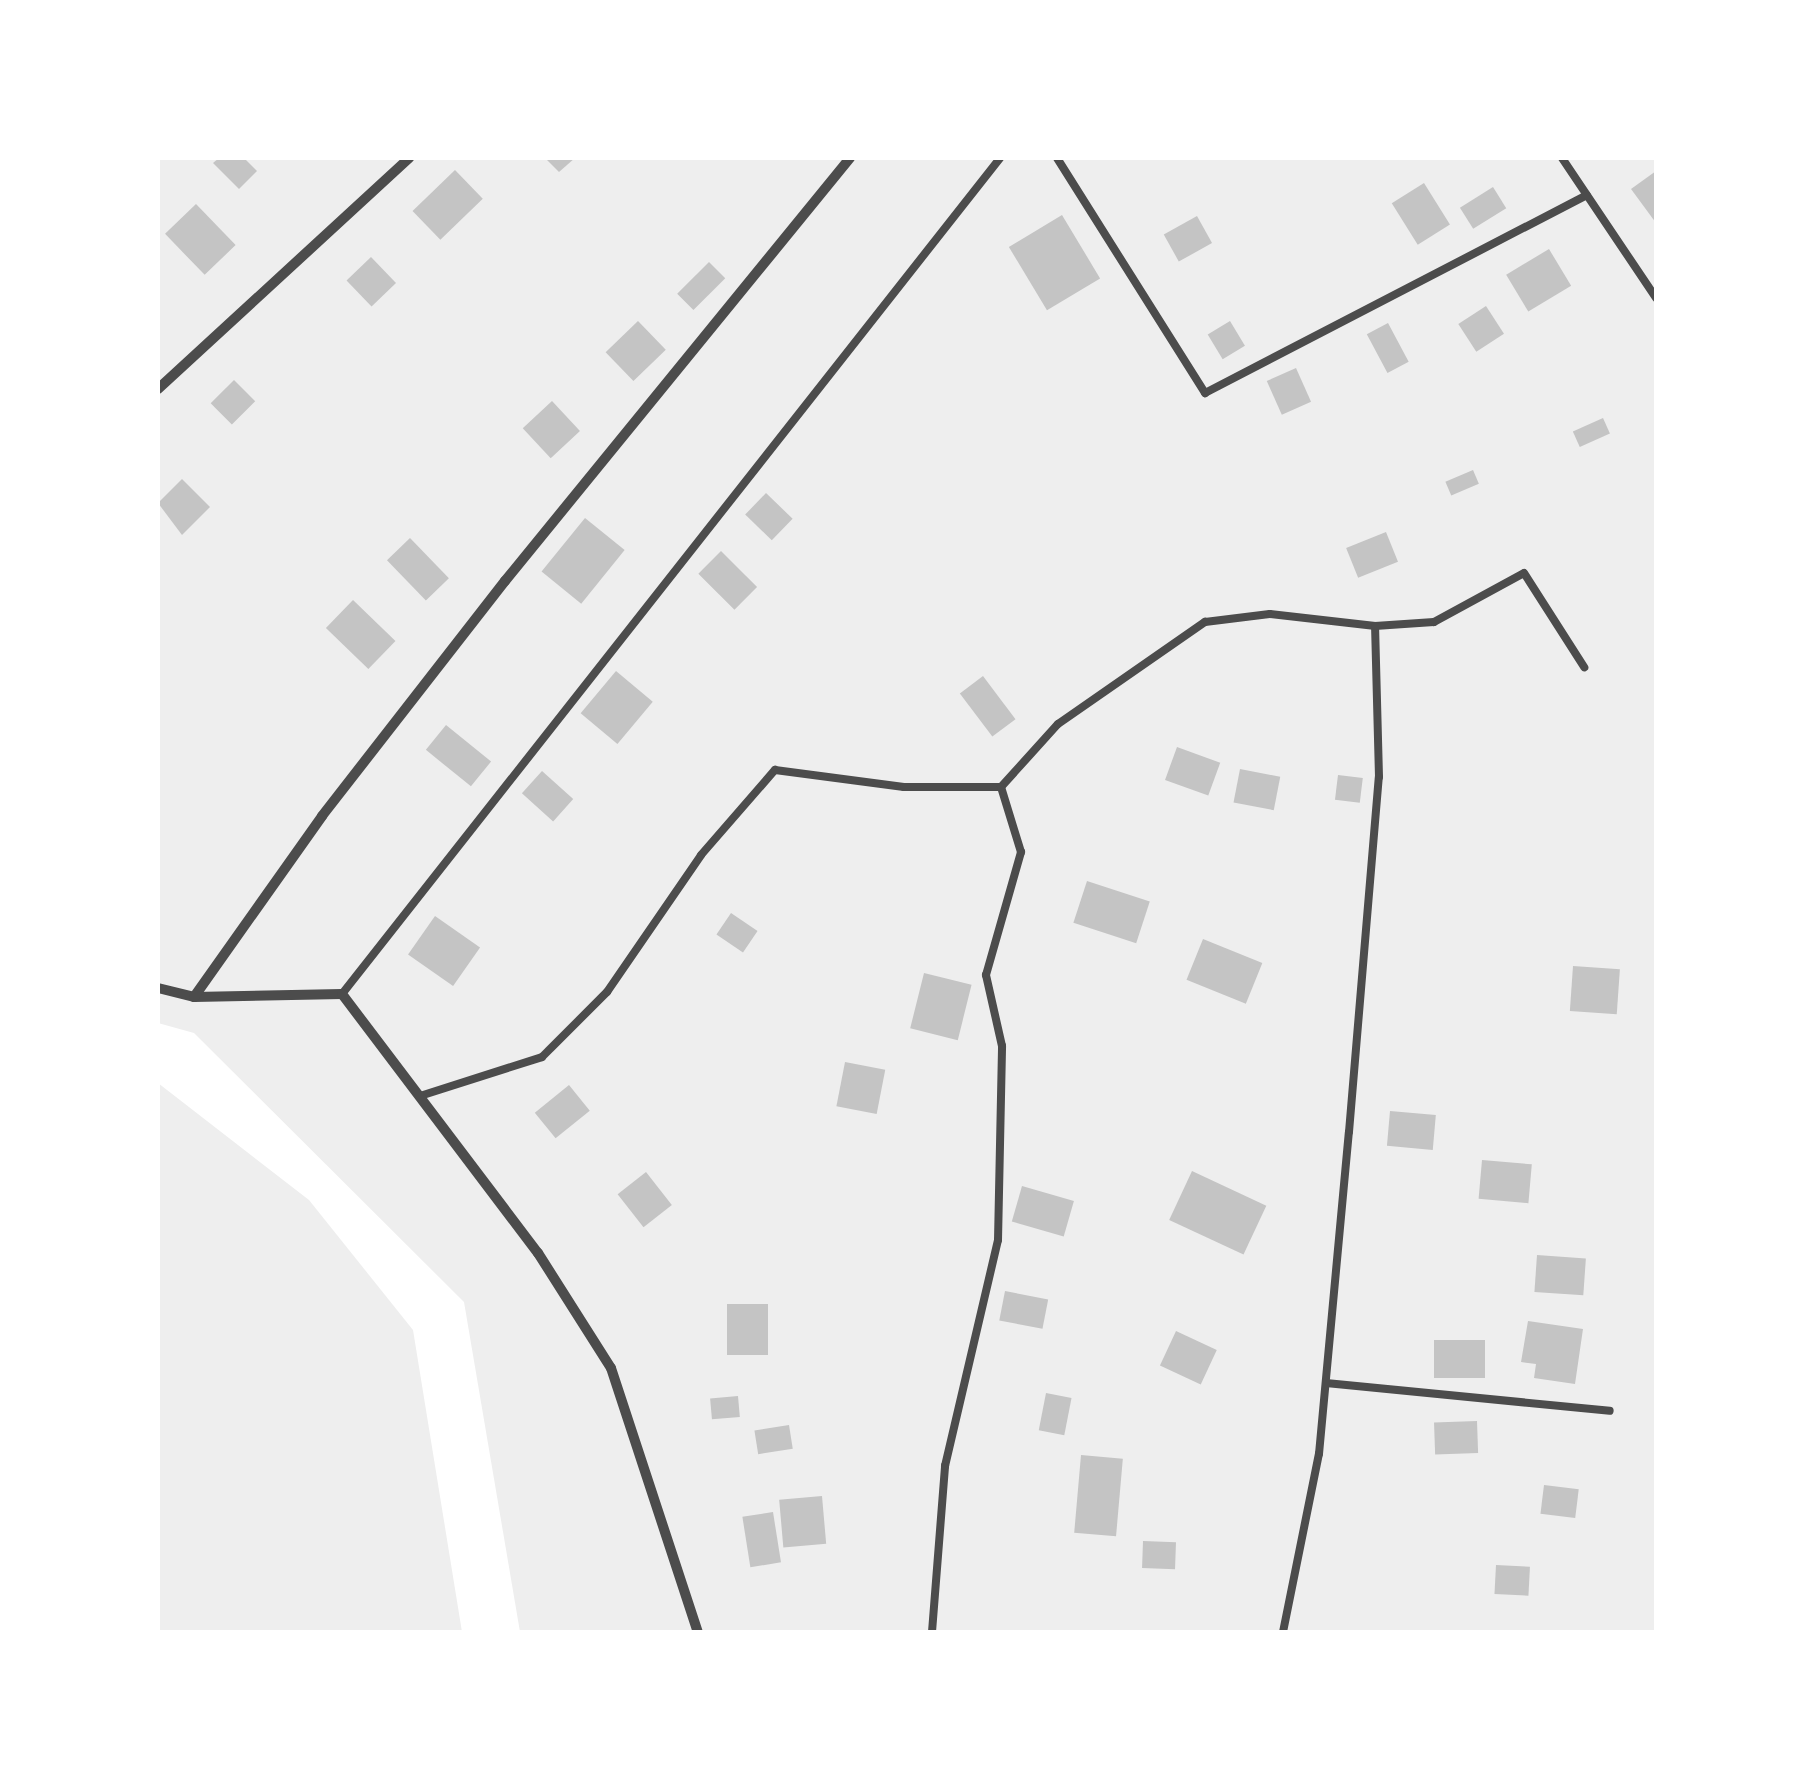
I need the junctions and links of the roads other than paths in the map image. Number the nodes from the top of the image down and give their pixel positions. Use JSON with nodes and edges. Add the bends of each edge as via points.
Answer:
{"nodes":[{"id":1,"x":409,"y":158,"type":"edge"},
{"id":2,"x":850,"y":158,"type":"edge"},
{"id":3,"x":1000,"y":158,"type":"edge"},
{"id":4,"x":1057,"y":158,"type":"edge"},
{"id":5,"x":1562,"y":158,"type":"edge"},
{"id":6,"x":1587,"y":195,"type":"junction"},
{"id":7,"x":1656,"y":298,"type":"edge"},
{"id":8,"x":158,"y":389,"type":"edge"},
{"id":9,"x":1375,"y":626,"type":"junction"},
{"id":10,"x":1584,"y":667,"type":"dead end"},
{"id":11,"x":1000,"y":787,"type":"junction"},
{"id":12,"x":158,"y":988,"type":"edge"},
{"id":13,"x":342,"y":994,"type":"junction"},
{"id":14,"x":194,"y":997,"type":"junction"},
{"id":15,"x":420,"y":1096,"type":"junction"},
{"id":16,"x":1326,"y":1383,"type":"junction"},
{"id":17,"x":1610,"y":1411,"type":"dead end"},
{"id":18,"x":698,"y":1632,"type":"edge"},
{"id":19,"x":932,"y":1632,"type":"edge"},
{"id":20,"x":1283,"y":1632,"type":"edge"}],
"edges":[{"from":1,"to":8,"type":"street"},
{"from":2,"to":14,"type":"street","via":[[493,597],[322,816]]},
{"from":3,"to":13,"type":"lane"},
{"from":4,"to":6,"type":"lane","via":[[1205,393]]},
{"from":5,"to":6,"type":"lane"},
{"from":6,"to":7,"type":"lane"},
{"from":9,"to":10,"type":"lane","via":[[1434,622],[1524,573]]},
{"from":9,"to":11,"type":"lane","via":[[1270,614],[1205,622],[1058,724]]},
{"from":9,"to":16,"type":"lane","via":[[1380,776]]},
{"from":11,"to":15,"type":"lane","via":[[904,787],[775,770],[701,856],[608,992],[542,1057]]},
{"from":11,"to":19,"type":"lane","via":[[1021,852],[986,975],[1002,1046],[998,1240],[945,1466]]},
{"from":12,"to":14,"type":"street"},
{"from":13,"to":14,"type":"street"},
{"from":13,"to":15,"type":"street"},
{"from":15,"to":18,"type":"street","via":[[538,1253],[611,1368]]},
{"from":16,"to":17,"type":"lane"},
{"from":16,"to":20,"type":"lane","via":[[1319,1454]]}]}
